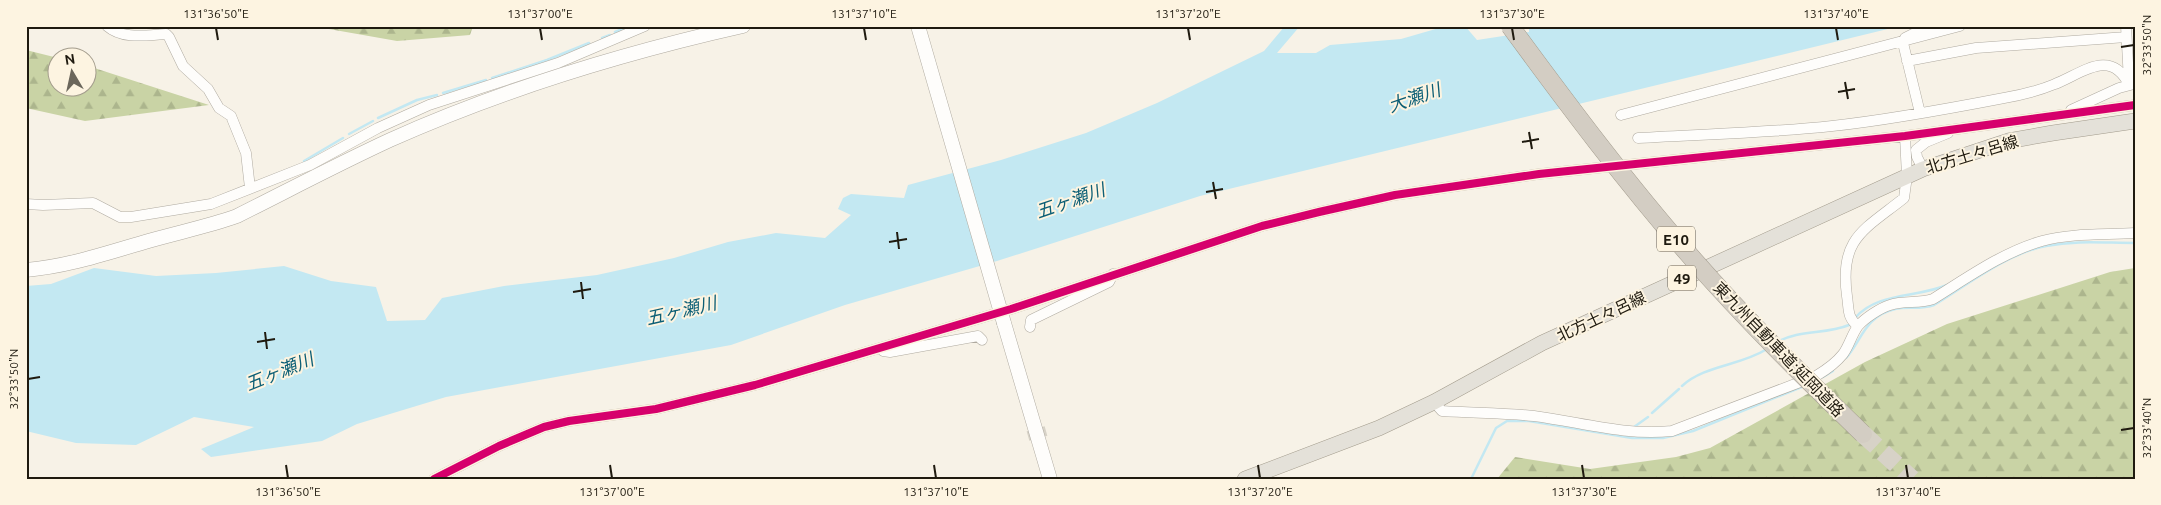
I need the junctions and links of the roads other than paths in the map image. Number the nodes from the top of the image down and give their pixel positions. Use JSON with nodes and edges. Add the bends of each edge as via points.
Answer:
{"nodes":[{"id":1,"x":107,"y":26,"type":"edge"},
{"id":2,"x":645,"y":26,"type":"edge"},
{"id":3,"x":743,"y":26,"type":"edge"},
{"id":4,"x":918,"y":26,"type":"edge"},
{"id":5,"x":1510,"y":26,"type":"edge"},
{"id":6,"x":1929,"y":26,"type":"edge"},
{"id":7,"x":1960,"y":26,"type":"edge"},
{"id":8,"x":2126,"y":32,"type":"edge"},
{"id":9,"x":1904,"y":41,"type":"junction"},
{"id":10,"x":1907,"y":61,"type":"junction"},
{"id":11,"x":2132,"y":85,"type":"edge"},
{"id":12,"x":2135,"y":105,"type":"edge"},
{"id":13,"x":1920,"y":113,"type":"junction"},
{"id":14,"x":1621,"y":115,"type":"dead end"},
{"id":15,"x":2061,"y":115,"type":"junction"},
{"id":16,"x":2135,"y":121,"type":"edge"},
{"id":17,"x":1956,"y":129,"type":"junction"},
{"id":18,"x":1905,"y":136,"type":"junction"},
{"id":19,"x":1638,"y":138,"type":"dead end"},
{"id":20,"x":1923,"y":168,"type":"junction"},
{"id":21,"x":1907,"y":176,"type":"junction"},
{"id":22,"x":250,"y":188,"type":"junction"},
{"id":23,"x":26,"y":204,"type":"edge"},
{"id":24,"x":211,"y":204,"type":"junction"},
{"id":25,"x":215,"y":224,"type":"junction"},
{"id":26,"x":2135,"y":233,"type":"edge"},
{"id":27,"x":26,"y":270,"type":"edge"},
{"id":28,"x":1112,"y":274,"type":"junction"},
{"id":29,"x":1858,"y":326,"type":"junction"},
{"id":30,"x":1030,"y":327,"type":"dead end"},
{"id":31,"x":982,"y":340,"type":"dead end"},
{"id":32,"x":877,"y":350,"type":"junction"},
{"id":33,"x":1434,"y":402,"type":"junction"},
{"id":34,"x":1863,"y":434,"type":"tunnel mouth"},
{"id":35,"x":434,"y":479,"type":"edge"},
{"id":36,"x":1050,"y":479,"type":"edge"},
{"id":37,"x":1245,"y":479,"type":"edge"}],
"edges":[{"from":1,"to":22,"type":"street","via":[[131,36],[166,34],[169,37],[183,66],[208,89],[219,108],[231,116],[246,153]]},
{"from":2,"to":22,"type":"street","via":[[558,63],[429,105],[310,165]]},
{"from":3,"to":25,"type":"street","via":[[625,56],[493,99],[390,140]]},
{"from":4,"to":36,"type":"street","bridge":true},
{"from":5,"to":34,"type":"highway","name":"東九州自動車道;延岡道路","number":"E10","bridge":true,"via":[[1647,205],[1692,258],[1740,312]]},
{"from":6,"to":9,"type":"street"},
{"from":7,"to":9,"type":"street"},
{"from":8,"to":10,"type":"street","via":[[1976,48]]},
{"from":8,"to":11,"type":"street"},
{"from":9,"to":10,"type":"street"},
{"from":9,"to":14,"type":"street"},
{"from":10,"to":13,"type":"street"},
{"from":11,"to":13,"type":"street","via":[[2124,73],[2114,67],[2090,67],[2059,83],[2024,95]]},
{"from":11,"to":15,"type":"street"},
{"from":12,"to":15,"type":"street"},
{"from":13,"to":19,"type":"street","via":[[1832,126]]},
{"from":15,"to":17,"type":"street"},
{"from":16,"to":20,"type":"main road","name":"北方土々呂線","number":"49","via":[[2008,141]]},
{"from":17,"to":18,"type":"street"},
{"from":17,"to":20,"type":"street","via":[[1916,150]]},
{"from":18,"to":21,"type":"street"},
{"from":18,"to":28,"type":"street","via":[[1539,174],[1396,195],[1262,226]]},
{"from":20,"to":21,"type":"main road","name":"北方土々呂線","number":"49"},
{"from":21,"to":29,"type":"street","via":[[1904,198],[1863,230],[1846,259],[1844,280],[1848,314]]},
{"from":21,"to":33,"type":"main road","name":"北方土々呂線","number":"49","via":[[1542,343]]},
{"from":22,"to":24,"type":"street"},
{"from":23,"to":24,"type":"street","via":[[93,203],[120,217],[131,218]]},
{"from":24,"to":25,"type":"street"},
{"from":25,"to":27,"type":"street","via":[[87,260]]},
{"from":26,"to":29,"type":"street","via":[[2043,241],[2008,254],[1933,299],[1890,305]]},
{"from":28,"to":30,"type":"street","via":[[1109,282],[1031,320]]},
{"from":28,"to":32,"type":"street"},
{"from":29,"to":33,"type":"street","via":[[1842,355],[1827,370],[1672,431],[1612,430],[1534,416],[1442,411]]},
{"from":31,"to":32,"type":"street","via":[[978,336],[890,352]]},
{"from":32,"to":35,"type":"street","via":[[656,409],[544,427]]},
{"from":33,"to":37,"type":"main road","name":"北方土々呂線","number":"49","via":[[1379,428]]}]}
